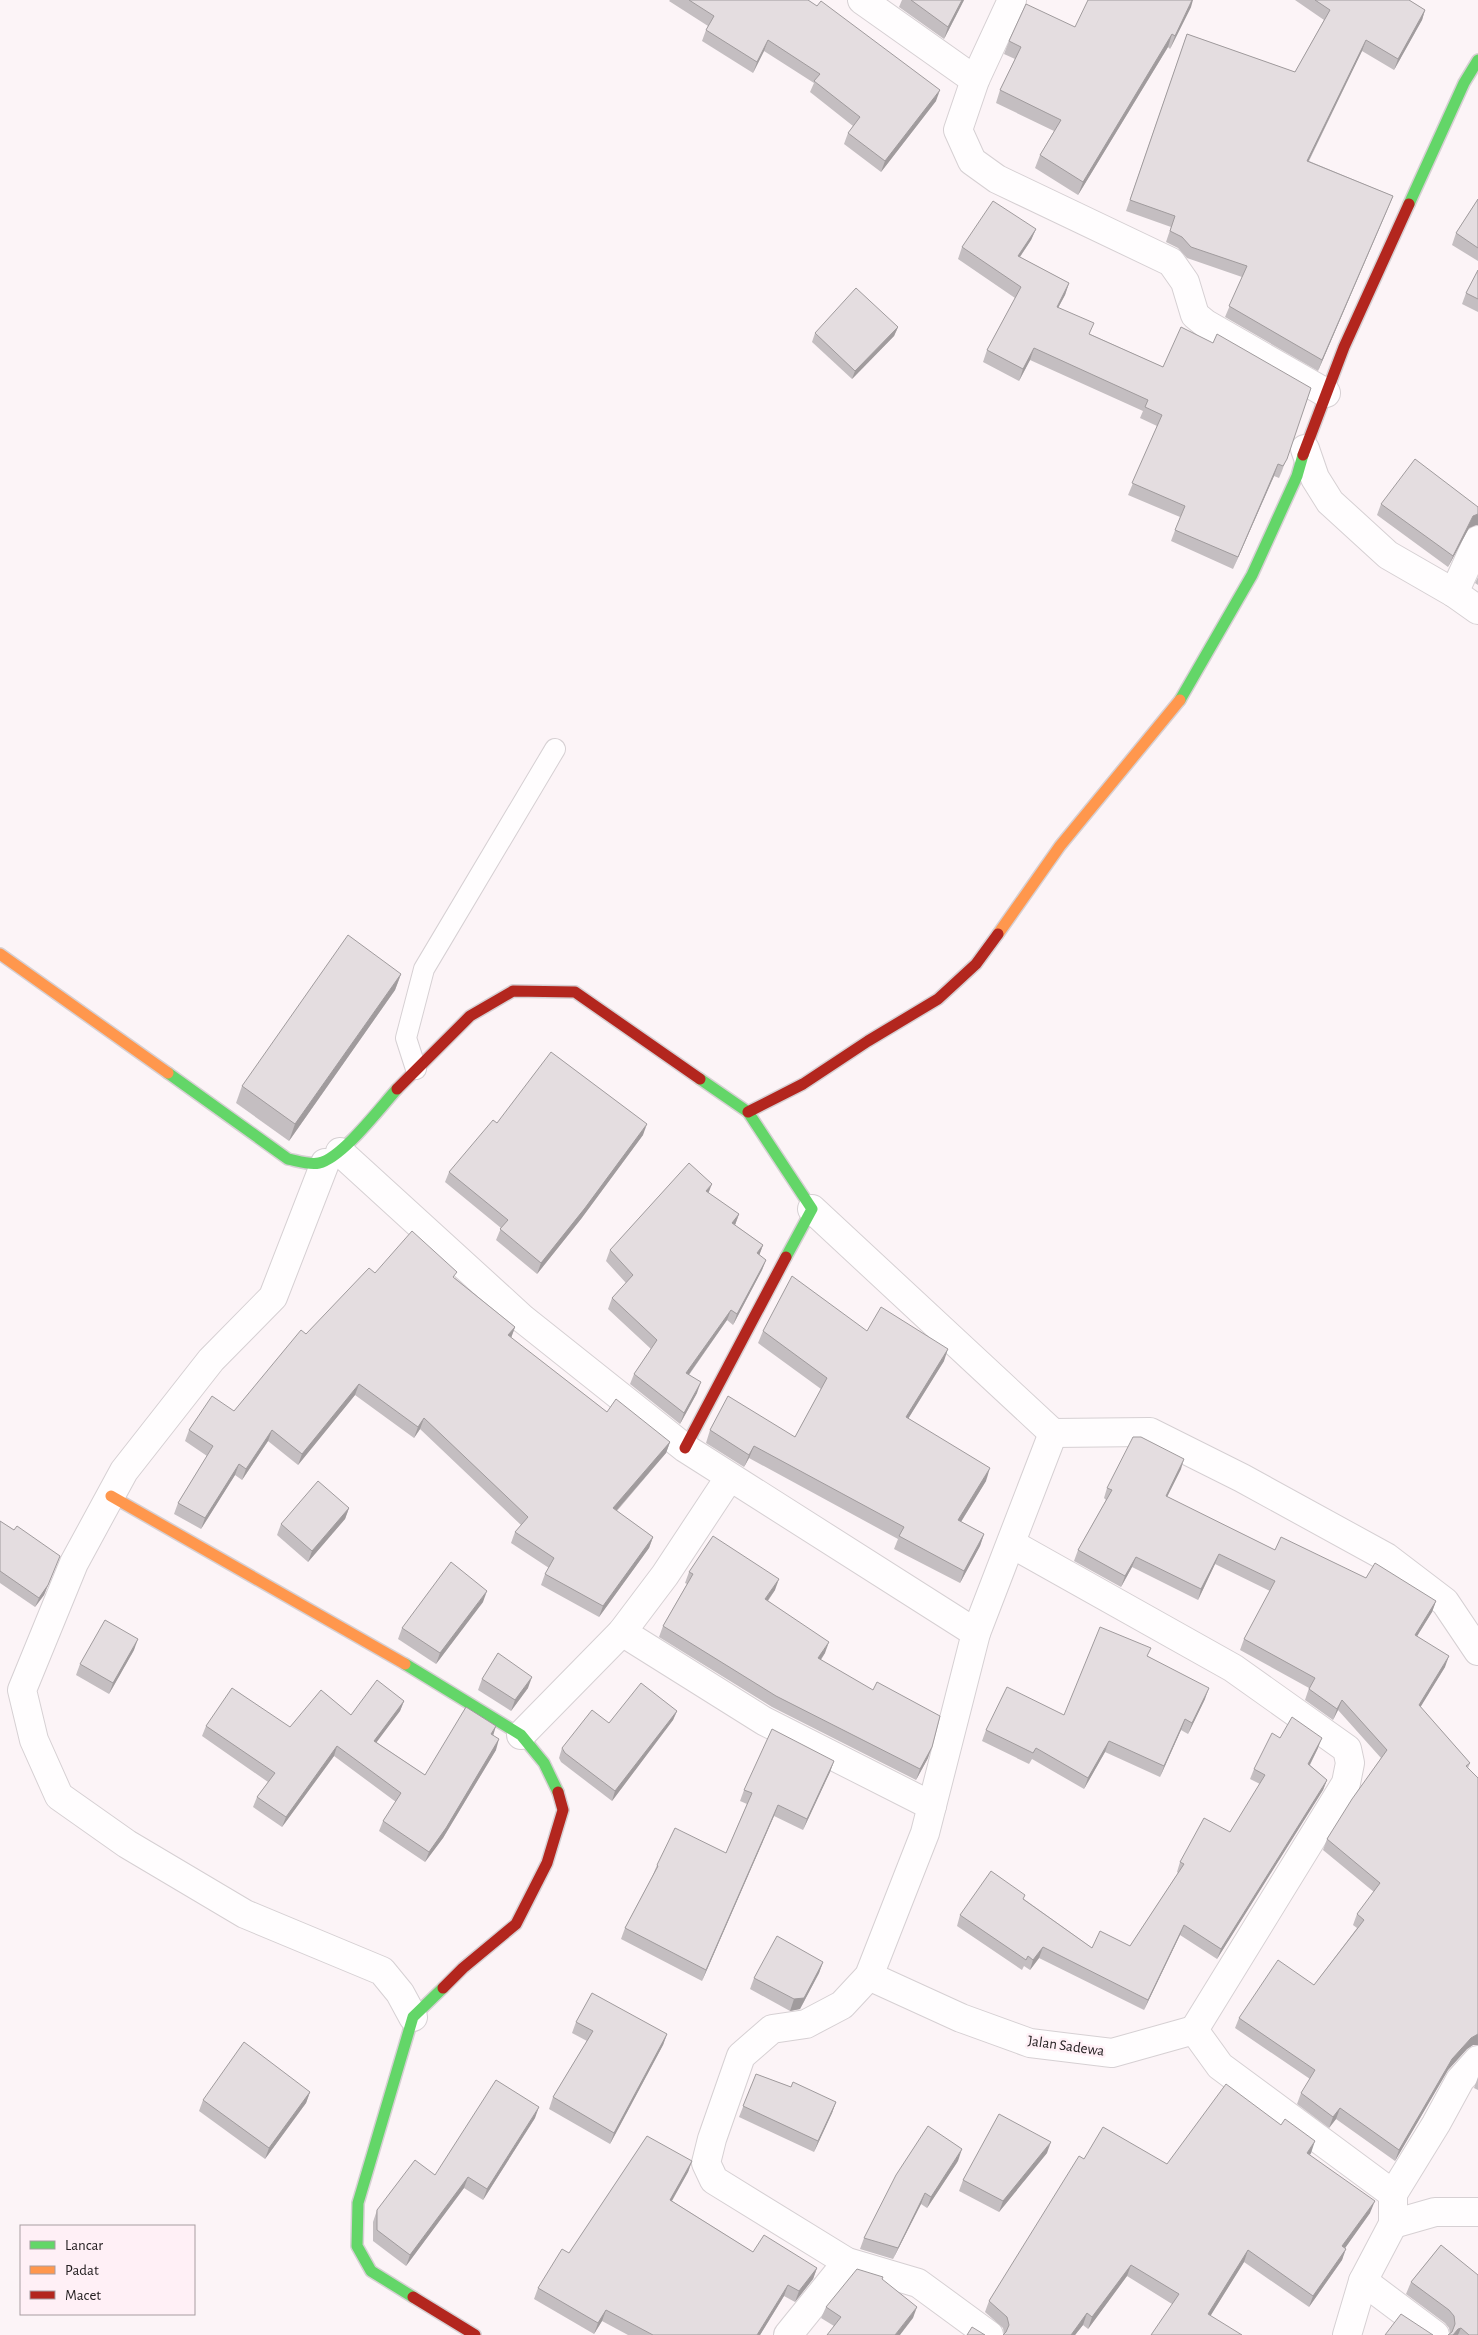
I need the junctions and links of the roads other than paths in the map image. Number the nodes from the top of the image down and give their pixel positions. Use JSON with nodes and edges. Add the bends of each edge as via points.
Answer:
{"nodes":[{"id":1,"x":862,"y":0,"type":"edge"},
{"id":2,"x":1012,"y":0,"type":"edge"},
{"id":3,"x":1478,"y":60,"type":"edge"},
{"id":4,"x":975,"y":80,"type":"junction"},
{"id":5,"x":1326,"y":393,"type":"junction"},
{"id":6,"x":1305,"y":448,"type":"junction"},
{"id":7,"x":1478,"y":540,"type":"edge"},
{"id":8,"x":1454,"y":593,"type":"junction"},
{"id":9,"x":1478,"y":610,"type":"edge"},
{"id":10,"x":555,"y":749,"type":"dead end"},
{"id":11,"x":0,"y":954,"type":"edge"},
{"id":12,"x":416,"y":1069,"type":"junction"},
{"id":13,"x":748,"y":1112,"type":"junction"},
{"id":14,"x":332,"y":1158,"type":"junction"},
{"id":15,"x":812,"y":1209,"type":"junction"},
{"id":16,"x":1053,"y":1434,"type":"junction"},
{"id":17,"x":685,"y":1448,"type":"junction"},
{"id":18,"x":729,"y":1478,"type":"junction"},
{"id":19,"x":111,"y":1496,"type":"junction"},
{"id":20,"x":1012,"y":1544,"type":"junction"},
{"id":21,"x":622,"y":1632,"type":"junction"},
{"id":22,"x":976,"y":1634,"type":"junction"},
{"id":23,"x":1478,"y":1651,"type":"edge"},
{"id":24,"x":521,"y":1735,"type":"junction"},
{"id":25,"x":932,"y":1806,"type":"junction"},
{"id":26,"x":869,"y":1976,"type":"junction"},
{"id":27,"x":413,"y":2017,"type":"junction"},
{"id":28,"x":1194,"y":2030,"type":"junction"},
{"id":29,"x":1478,"y":2060,"type":"edge"},
{"id":30,"x":1393,"y":2194,"type":"junction"},
{"id":31,"x":1478,"y":2212,"type":"edge"},
{"id":32,"x":1392,"y":2224,"type":"junction"},
{"id":33,"x":847,"y":2262,"type":"junction"},
{"id":34,"x":1363,"y":2281,"type":"junction"},
{"id":35,"x":475,"y":2335,"type":"edge"},
{"id":36,"x":788,"y":2335,"type":"edge"},
{"id":37,"x":990,"y":2335,"type":"edge"},
{"id":38,"x":1347,"y":2335,"type":"edge"},
{"id":39,"x":1435,"y":2335,"type":"edge"}],
"edges":[{"from":1,"to":4,"type":"street"},
{"from":2,"to":4,"type":"street"},
{"from":3,"to":5,"type":"street","via":[[1464,83]]},
{"from":4,"to":5,"type":"street","via":[[958,130],[972,161],[997,180],[1171,262],[1185,282],[1195,315]]},
{"from":5,"to":6,"type":"street"},
{"from":6,"to":8,"type":"street","via":[[1315,478],[1330,502],[1388,555]]},
{"from":6,"to":13,"type":"street","via":[[1297,476],[1252,575],[1185,694],[1060,846],[976,964],[938,1000],[804,1084]]},
{"from":7,"to":8,"type":"street"},
{"from":8,"to":9,"type":"street"},
{"from":10,"to":12,"type":"lane","via":[[424,969],[406,1038]]},
{"from":11,"to":14,"type":"street","via":[[288,1159],[311,1165]]},
{"from":12,"to":13,"type":"street","via":[[470,1016],[514,991],[575,992]]},
{"from":12,"to":14,"type":"street"},
{"from":13,"to":15,"type":"street"},
{"from":14,"to":17,"type":"street","via":[[523,1319]]},
{"from":14,"to":19,"type":"street","via":[[273,1297],[212,1360],[124,1471]]},
{"from":15,"to":16,"type":"street"},
{"from":15,"to":17,"type":"street"},
{"from":16,"to":20,"type":"street"},
{"from":16,"to":23,"type":"street","via":[[1150,1432],[1242,1478],[1386,1557],[1445,1602]]},
{"from":17,"to":18,"type":"street"},
{"from":18,"to":21,"type":"street","via":[[665,1575]]},
{"from":18,"to":22,"type":"street"},
{"from":19,"to":24,"type":"street","via":[[373,1645]]},
{"from":19,"to":27,"type":"street","via":[[74,1563],[22,1690],[34,1740],[59,1796],[127,1844],[245,1914],[382,1971],[400,1993]]},
{"from":20,"to":22,"type":"street"},
{"from":20,"to":28,"type":"street","via":[[1233,1668],[1347,1749],[1350,1763],[1346,1782]]},
{"from":21,"to":24,"type":"street"},
{"from":21,"to":25,"type":"street","via":[[764,1721]]},
{"from":22,"to":25,"type":"street"},
{"from":24,"to":27,"type":"street","via":[[544,1763],[556,1786],[562,1810],[547,1863],[516,1924],[463,1968]]},
{"from":25,"to":26,"type":"street","via":[[925,1833]]},
{"from":26,"to":28,"type":"street","name":"Jalan Sadewa","via":[[961,2018],[1030,2043],[1112,2053]]},
{"from":26,"to":33,"type":"street","via":[[842,2005],[806,2024],[772,2028],[741,2056],[706,2163],[714,2180]]},
{"from":27,"to":35,"type":"street","via":[[358,2203],[357,2246],[371,2271]]},
{"from":28,"to":30,"type":"street","via":[[1220,2066]]},
{"from":29,"to":30,"type":"street","via":[[1460,2080]]},
{"from":30,"to":32,"type":"street"},
{"from":31,"to":32,"type":"street","via":[[1435,2212]]},
{"from":32,"to":34,"type":"street"},
{"from":33,"to":36,"type":"street"},
{"from":33,"to":37,"type":"street","via":[[918,2283]]},
{"from":34,"to":38,"type":"street"},
{"from":34,"to":39,"type":"street"}]}
